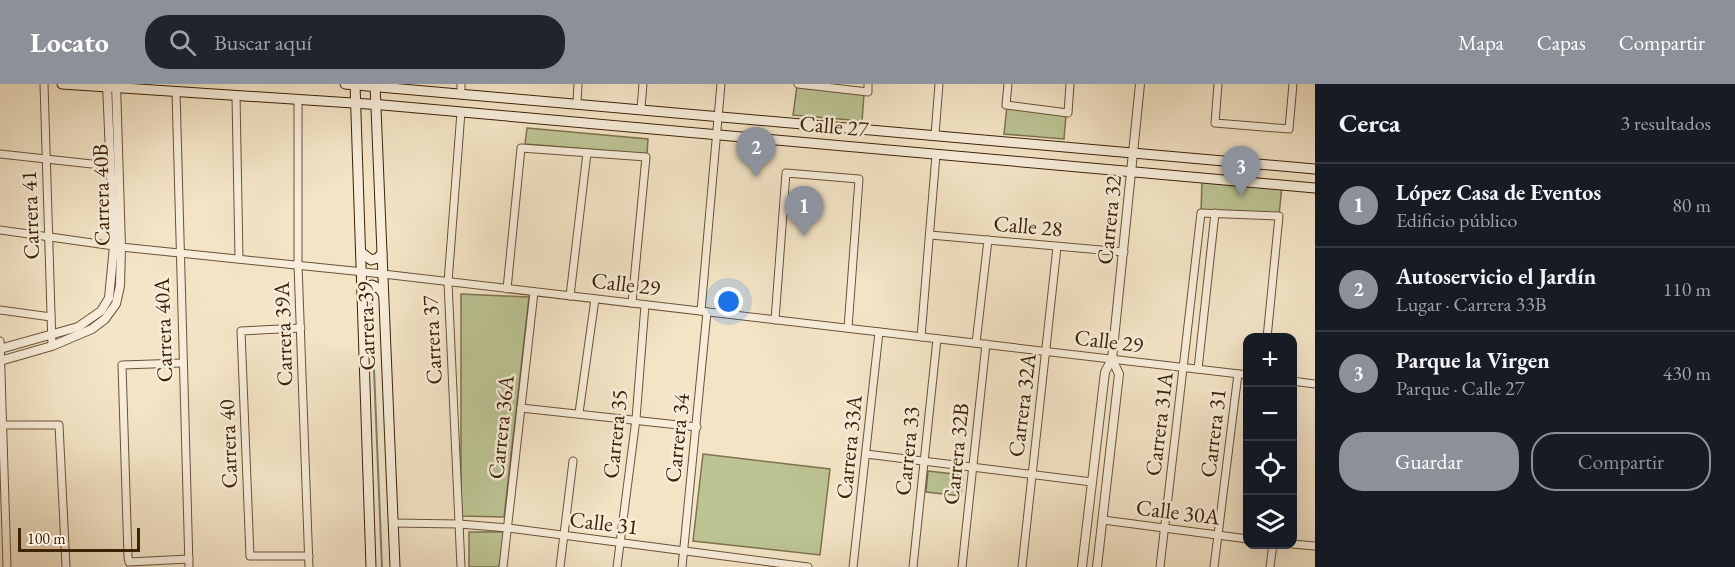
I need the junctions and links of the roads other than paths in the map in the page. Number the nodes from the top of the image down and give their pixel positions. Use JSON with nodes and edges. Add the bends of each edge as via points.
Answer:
{"nodes":[{"id":1,"x":44,"y":84,"type":"edge"},
{"id":2,"x":62,"y":84,"type":"edge"},
{"id":3,"x":345,"y":84,"type":"edge"},
{"id":4,"x":355,"y":84,"type":"edge"},
{"id":5,"x":578,"y":84,"type":"edge"},
{"id":6,"x":643,"y":84,"type":"edge"},
{"id":7,"x":720,"y":84,"type":"edge"},
{"id":8,"x":798,"y":84,"type":"edge"},
{"id":9,"x":939,"y":84,"type":"edge"},
{"id":10,"x":1008,"y":84,"type":"edge"},
{"id":11,"x":1070,"y":84,"type":"edge"},
{"id":12,"x":1140,"y":84,"type":"edge"},
{"id":13,"x":1218,"y":84,"type":"edge"},
{"id":14,"x":1293,"y":84,"type":"edge"},
{"id":15,"x":375,"y":85,"type":"edge"},
{"id":16,"x":112,"y":86,"type":"edge"},
{"id":17,"x":461,"y":88,"type":"edge"},
{"id":18,"x":868,"y":88,"type":"edge"},
{"id":19,"x":176,"y":91,"type":"junction"},
{"id":20,"x":236,"y":96,"type":"junction"},
{"id":21,"x":298,"y":100,"type":"junction"},
{"id":22,"x":577,"y":102,"type":"junction"},
{"id":23,"x":356,"y":104,"type":"junction"},
{"id":24,"x":376,"y":105,"type":"junction"},
{"id":25,"x":641,"y":108,"type":"junction"},
{"id":26,"x":461,"y":112,"type":"junction"},
{"id":27,"x":718,"y":116,"type":"junction"},
{"id":28,"x":716,"y":135,"type":"junction"},
{"id":29,"x":935,"y":135,"type":"junction"},
{"id":30,"x":587,"y":153,"type":"junction"},
{"id":31,"x":1134,"y":153,"type":"junction"},
{"id":32,"x":0,"y":154,"type":"edge"},
{"id":33,"x":936,"y":155,"type":"junction"},
{"id":34,"x":46,"y":159,"type":"junction"},
{"id":35,"x":110,"y":166,"type":"junction"},
{"id":36,"x":1315,"y":168,"type":"edge"},
{"id":37,"x":1132,"y":172,"type":"junction"},
{"id":38,"x":1315,"y":188,"type":"edge"},
{"id":39,"x":1215,"y":213,"type":"junction"},
{"id":40,"x":0,"y":230,"type":"edge"},
{"id":41,"x":930,"y":235,"type":"junction"},
{"id":42,"x":49,"y":237,"type":"junction"},
{"id":43,"x":988,"y":240,"type":"junction"},
{"id":44,"x":117,"y":246,"type":"junction"},
{"id":45,"x":1057,"y":247,"type":"junction"},
{"id":46,"x":361,"y":252,"type":"junction"},
{"id":47,"x":1124,"y":252,"type":"junction"},
{"id":48,"x":178,"y":253,"type":"junction"},
{"id":49,"x":382,"y":253,"type":"junction"},
{"id":50,"x":239,"y":259,"type":"junction"},
{"id":51,"x":298,"y":265,"type":"junction"},
{"id":52,"x":361,"y":272,"type":"junction"},
{"id":53,"x":383,"y":274,"type":"junction"},
{"id":54,"x":448,"y":282,"type":"junction"},
{"id":55,"x":507,"y":289,"type":"junction"},
{"id":56,"x":362,"y":291,"type":"junction"},
{"id":57,"x":534,"y":292,"type":"junction"},
{"id":58,"x":383,"y":294,"type":"junction"},
{"id":59,"x":570,"y":296,"type":"junction"},
{"id":60,"x":595,"y":299,"type":"junction"},
{"id":61,"x":112,"y":301,"type":"junction"},
{"id":62,"x":632,"y":303,"type":"junction"},
{"id":63,"x":645,"y":305,"type":"junction"},
{"id":64,"x":0,"y":310,"type":"edge"},
{"id":65,"x":704,"y":312,"type":"junction"},
{"id":66,"x":51,"y":317,"type":"junction"},
{"id":67,"x":775,"y":320,"type":"junction"},
{"id":68,"x":301,"y":328,"type":"junction"},
{"id":69,"x":848,"y":328,"type":"junction"},
{"id":70,"x":879,"y":332,"type":"junction"},
{"id":71,"x":1267,"y":333,"type":"edge"},
{"id":72,"x":52,"y":335,"type":"junction"},
{"id":73,"x":921,"y":337,"type":"junction"},
{"id":74,"x":937,"y":339,"type":"junction"},
{"id":75,"x":0,"y":341,"type":"edge"},
{"id":76,"x":975,"y":343,"type":"junction"},
{"id":77,"x":986,"y":344,"type":"junction"},
{"id":78,"x":52,"y":346,"type":"junction"},
{"id":79,"x":0,"y":349,"type":"edge"},
{"id":80,"x":1046,"y":351,"type":"junction"},
{"id":81,"x":1112,"y":359,"type":"junction"},
{"id":82,"x":1,"y":361,"type":"edge"},
{"id":83,"x":182,"y":363,"type":"junction"},
{"id":84,"x":1184,"y":368,"type":"junction"},
{"id":85,"x":1198,"y":369,"type":"junction"},
{"id":86,"x":1238,"y":374,"type":"junction"},
{"id":87,"x":1243,"y":374,"type":"edge"},
{"id":88,"x":1297,"y":382,"type":"edge"},
{"id":89,"x":1315,"y":384,"type":"edge"},
{"id":90,"x":521,"y":408,"type":"junction"},
{"id":91,"x":579,"y":413,"type":"junction"},
{"id":92,"x":636,"y":419,"type":"junction"},
{"id":93,"x":4,"y":425,"type":"junction"},
{"id":94,"x":697,"y":427,"type":"junction"},
{"id":95,"x":866,"y":454,"type":"junction"},
{"id":96,"x":924,"y":460,"type":"junction"},
{"id":97,"x":573,"y":461,"type":"dead end"},
{"id":98,"x":973,"y":468,"type":"junction"},
{"id":99,"x":1032,"y":475,"type":"junction"},
{"id":100,"x":1092,"y":482,"type":"junction"},
{"id":101,"x":1103,"y":520,"type":"junction"},
{"id":102,"x":393,"y":524,"type":"junction"},
{"id":103,"x":459,"y":524,"type":"junction"},
{"id":104,"x":508,"y":528,"type":"junction"},
{"id":105,"x":1164,"y":529,"type":"junction"},
{"id":106,"x":1218,"y":535,"type":"junction"},
{"id":107,"x":565,"y":536,"type":"junction"},
{"id":108,"x":1243,"y":538,"type":"edge"},
{"id":109,"x":620,"y":543,"type":"junction"},
{"id":110,"x":1297,"y":544,"type":"edge"},
{"id":111,"x":1315,"y":546,"type":"edge"},
{"id":112,"x":1272,"y":549,"type":"edge"},
{"id":113,"x":684,"y":551,"type":"junction"},
{"id":114,"x":309,"y":556,"type":"junction"},
{"id":115,"x":744,"y":558,"type":"junction"},
{"id":116,"x":189,"y":563,"type":"edge"},
{"id":117,"x":800,"y":566,"type":"edge"},
{"id":118,"x":7,"y":567,"type":"edge"},
{"id":119,"x":66,"y":567,"type":"edge"},
{"id":120,"x":309,"y":567,"type":"edge"},
{"id":121,"x":371,"y":567,"type":"edge"},
{"id":122,"x":395,"y":567,"type":"edge"},
{"id":123,"x":461,"y":567,"type":"edge"},
{"id":124,"x":503,"y":567,"type":"edge"},
{"id":125,"x":560,"y":567,"type":"edge"},
{"id":126,"x":617,"y":567,"type":"edge"},
{"id":127,"x":682,"y":567,"type":"edge"},
{"id":128,"x":743,"y":567,"type":"edge"},
{"id":129,"x":808,"y":567,"type":"edge"},
{"id":130,"x":854,"y":567,"type":"edge"},
{"id":131,"x":913,"y":567,"type":"edge"},
{"id":132,"x":962,"y":567,"type":"edge"},
{"id":133,"x":1022,"y":567,"type":"edge"},
{"id":134,"x":1082,"y":567,"type":"edge"},
{"id":135,"x":1097,"y":567,"type":"edge"},
{"id":136,"x":1160,"y":567,"type":"edge"},
{"id":137,"x":1214,"y":567,"type":"edge"},
{"id":138,"x":1270,"y":567,"type":"edge"}],
"edges":[{"from":1,"to":34,"type":"street","name":"Carrera 41"},
{"from":2,"to":16,"type":"main road","name":"Calle 27"},
{"from":3,"to":4,"type":"main road","name":"Calle 27"},
{"from":4,"to":15,"type":"main road","name":"Calle 27"},
{"from":4,"to":23,"type":"main road","name":"Carrera 39"},
{"from":5,"to":22,"type":"street"},
{"from":6,"to":25,"type":"street"},
{"from":7,"to":27,"type":"street","name":"Carrera 34"},
{"from":8,"to":18,"type":"street"},
{"from":9,"to":29,"type":"street"},
{"from":10,"to":11,"type":"street","via":[[1006,105],[1068,113]]},
{"from":12,"to":31,"type":"street","name":"Carrera 32"},
{"from":13,"to":14,"type":"street","via":[[1215,123],[1289,129]]},
{"from":15,"to":17,"type":"main road","name":"Calle 27"},
{"from":15,"to":24,"type":"main road","name":"Carrera 39"},
{"from":16,"to":19,"type":"main road","name":"Calle 27"},
{"from":16,"to":35,"type":"street","name":"Carrera 40B"},
{"from":16,"to":44,"type":"street","name":"Carrera 40B"},
{"from":17,"to":22,"type":"main road","name":"Calle 27"},
{"from":19,"to":20,"type":"main road","name":"Calle 27"},
{"from":19,"to":48,"type":"street","name":"Carrera 40A"},
{"from":20,"to":21,"type":"main road","name":"Calle 27"},
{"from":20,"to":50,"type":"street"},
{"from":21,"to":23,"type":"main road","name":"Calle 27"},
{"from":21,"to":51,"type":"street","name":"Carrera 39A"},
{"from":22,"to":25,"type":"main road","name":"Calle 27"},
{"from":23,"to":24,"type":"main road","name":"Calle 27"},
{"from":23,"to":46,"type":"main road","name":"Carrera 39"},
{"from":24,"to":26,"type":"main road","name":"Calle 27"},
{"from":24,"to":49,"type":"main road","name":"Carrera 39"},
{"from":25,"to":27,"type":"main road","name":"Calle 27"},
{"from":26,"to":28,"type":"main road","name":"Calle 27"},
{"from":26,"to":54,"type":"street","name":"Carrera 37"},
{"from":27,"to":28,"type":"street","name":"Carrera 34"},
{"from":27,"to":29,"type":"main road","name":"Calle 27"},
{"from":28,"to":33,"type":"main road","name":"Calle 27"},
{"from":28,"to":65,"type":"street","name":"Carrera 34"},
{"from":29,"to":31,"type":"main road","name":"Calle 27"},
{"from":30,"to":55,"type":"street","via":[[521,148]]},
{"from":30,"to":59,"type":"street"},
{"from":30,"to":62,"type":"street","via":[[646,157]]},
{"from":31,"to":36,"type":"main road","name":"Calle 27"},
{"from":31,"to":37,"type":"street","name":"Carrera 32"},
{"from":32,"to":34,"type":"street"},
{"from":33,"to":37,"type":"main road","name":"Calle 27"},
{"from":33,"to":41,"type":"street"},
{"from":34,"to":35,"type":"street"},
{"from":34,"to":42,"type":"street","name":"Carrera 41"},
{"from":35,"to":44,"type":"street","name":"Carrera 40B"},
{"from":37,"to":38,"type":"main road","name":"Calle 27"},
{"from":37,"to":47,"type":"street","name":"Carrera 32"},
{"from":39,"to":71,"type":"street","via":[[1279,216]]},
{"from":39,"to":84,"type":"street","name":"Carrera 31A","via":[[1201,213]]},
{"from":39,"to":85,"type":"street","name":"Carrera 31A"},
{"from":40,"to":42,"type":"street","name":"Calle 29"},
{"from":41,"to":43,"type":"street","name":"Calle 28"},
{"from":41,"to":73,"type":"street"},
{"from":42,"to":44,"type":"street","name":"Calle 29"},
{"from":42,"to":66,"type":"street","name":"Carrera 41"},
{"from":43,"to":45,"type":"street","name":"Calle 28"},
{"from":43,"to":76,"type":"street"},
{"from":44,"to":48,"type":"street","name":"Calle 29"},
{"from":44,"to":61,"type":"street","name":"Carrera 40B","via":[[120,285]]},
{"from":45,"to":47,"type":"street","name":"Calle 28"},
{"from":45,"to":80,"type":"street","name":"Carrera 32A"},
{"from":46,"to":49,"type":"main road","via":[[371,260]]},
{"from":46,"to":52,"type":"main road","name":"Carrera 39"},
{"from":47,"to":81,"type":"street","name":"Carrera 32"},
{"from":48,"to":50,"type":"street","name":"Calle 29"},
{"from":48,"to":83,"type":"street","name":"Carrera 40A"},
{"from":49,"to":53,"type":"main road","name":"Carrera 39"},
{"from":50,"to":51,"type":"street","name":"Calle 29"},
{"from":51,"to":52,"type":"street","name":"Calle 29"},
{"from":51,"to":68,"type":"street","name":"Carrera 39A"},
{"from":52,"to":53,"type":"street","name":"Calle 29"},
{"from":52,"to":56,"type":"main road","name":"Carrera 39"},
{"from":53,"to":54,"type":"street","name":"Calle 29"},
{"from":53,"to":58,"type":"main road","name":"Carrera 39"},
{"from":54,"to":55,"type":"street","name":"Calle 29"},
{"from":54,"to":103,"type":"street","name":"Carrera 37"},
{"from":55,"to":57,"type":"street","name":"Calle 29"},
{"from":56,"to":58,"type":"main road","via":[[372,285]]},
{"from":56,"to":121,"type":"main road","name":"Carrera 39"},
{"from":57,"to":59,"type":"street","name":"Calle 29"},
{"from":57,"to":90,"type":"street","name":"Carrera 36A"},
{"from":58,"to":102,"type":"main road","name":"Carrera 39"},
{"from":59,"to":60,"type":"street","name":"Calle 29"},
{"from":60,"to":62,"type":"street","name":"Calle 29"},
{"from":60,"to":91,"type":"street"},
{"from":61,"to":72,"type":"street","via":[[91,320]]},
{"from":61,"to":78,"type":"street","via":[[105,319],[93,329]]},
{"from":62,"to":63,"type":"street","name":"Calle 29"},
{"from":63,"to":65,"type":"street","name":"Calle 29"},
{"from":63,"to":92,"type":"street","name":"Carrera 35"},
{"from":64,"to":66,"type":"street"},
{"from":65,"to":67,"type":"street","name":"Calle 29"},
{"from":65,"to":94,"type":"street","name":"Carrera 34"},
{"from":66,"to":72,"type":"street","name":"Carrera 41"},
{"from":67,"to":69,"type":"street","name":"Calle 29"},
{"from":67,"to":69,"type":"street","via":[[786,173],[859,179]]},
{"from":68,"to":114,"type":"street","name":"Carrera 39A"},
{"from":68,"to":114,"type":"street","name":"Carrera 40","via":[[241,331],[250,556]]},
{"from":69,"to":70,"type":"street","name":"Calle 29"},
{"from":70,"to":73,"type":"street","name":"Calle 29"},
{"from":70,"to":95,"type":"street","name":"Carrera 33A"},
{"from":72,"to":78,"type":"street","name":"Carrera 41"},
{"from":72,"to":79,"type":"street"},
{"from":73,"to":74,"type":"street","name":"Calle 29"},
{"from":74,"to":76,"type":"street","name":"Calle 29"},
{"from":74,"to":96,"type":"street","name":"Carrera 33"},
{"from":75,"to":79,"type":"street"},
{"from":76,"to":77,"type":"street","name":"Calle 29"},
{"from":77,"to":80,"type":"street","name":"Calle 29"},
{"from":77,"to":98,"type":"street","name":"Carrera 32B"},
{"from":78,"to":82,"type":"street"},
{"from":79,"to":82,"type":"street"},
{"from":80,"to":81,"type":"street","name":"Calle 29"},
{"from":80,"to":99,"type":"street","name":"Carrera 32A"},
{"from":81,"to":84,"type":"street","name":"Calle 29"},
{"from":81,"to":100,"type":"street","name":"Carrera 32","via":[[1105,372]]},
{"from":81,"to":101,"type":"street","name":"Carrera 32","via":[[1119,374]]},
{"from":82,"to":93,"type":"street"},
{"from":83,"to":116,"type":"street","name":"Carrera 40A"},
{"from":83,"to":116,"type":"street","via":[[122,365],[129,562]]},
{"from":84,"to":85,"type":"street","name":"Calle 29"},
{"from":84,"to":105,"type":"street","name":"Carrera 31A"},
{"from":85,"to":86,"type":"street","name":"Calle 29"},
{"from":86,"to":87,"type":"street","name":"Calle 29"},
{"from":86,"to":106,"type":"street","name":"Carrera 31"},
{"from":88,"to":89,"type":"street"},
{"from":90,"to":91,"type":"street"},
{"from":90,"to":104,"type":"street","name":"Carrera 36A"},
{"from":91,"to":92,"type":"street"},
{"from":92,"to":94,"type":"street"},
{"from":92,"to":109,"type":"street","name":"Carrera 35"},
{"from":93,"to":118,"type":"street"},
{"from":93,"to":119,"type":"street","via":[[59,424]]},
{"from":94,"to":113,"type":"street","name":"Carrera 34"},
{"from":95,"to":96,"type":"street"},
{"from":95,"to":130,"type":"street","name":"Carrera 33A"},
{"from":96,"to":98,"type":"street"},
{"from":96,"to":131,"type":"street","name":"Carrera 33"},
{"from":97,"to":107,"type":"street"},
{"from":98,"to":99,"type":"street"},
{"from":98,"to":132,"type":"street","name":"Carrera 32B"},
{"from":99,"to":100,"type":"street"},
{"from":99,"to":133,"type":"street","name":"Carrera 32A"},
{"from":100,"to":134,"type":"street","name":"Carrera 32"},
{"from":101,"to":105,"type":"street","name":"Calle 30A"},
{"from":101,"to":135,"type":"street","name":"Carrera 32"},
{"from":102,"to":103,"type":"street","name":"Calle 31"},
{"from":102,"to":122,"type":"main road","name":"Carrera 39"},
{"from":103,"to":104,"type":"street","name":"Calle 31"},
{"from":103,"to":123,"type":"street","name":"Carrera 37"},
{"from":104,"to":107,"type":"street","name":"Calle 31"},
{"from":104,"to":124,"type":"street","name":"Carrera 36A"},
{"from":105,"to":106,"type":"street","name":"Calle 30A"},
{"from":105,"to":136,"type":"street","name":"Carrera 31A"},
{"from":106,"to":108,"type":"street","name":"Calle 30A"},
{"from":106,"to":137,"type":"street","name":"Carrera 31"},
{"from":107,"to":109,"type":"street","name":"Calle 31"},
{"from":107,"to":125,"type":"street"},
{"from":109,"to":113,"type":"street","name":"Calle 31"},
{"from":109,"to":126,"type":"street","name":"Carrera 35"},
{"from":110,"to":111,"type":"street"},
{"from":112,"to":138,"type":"street"},
{"from":113,"to":115,"type":"street","name":"Calle 31"},
{"from":113,"to":127,"type":"street","name":"Carrera 34"},
{"from":114,"to":120,"type":"street","name":"Carrera 39A"},
{"from":115,"to":117,"type":"street","name":"Calle 31"},
{"from":115,"to":128,"type":"street"},
{"from":117,"to":129,"type":"street","name":"Calle 31"}]}
